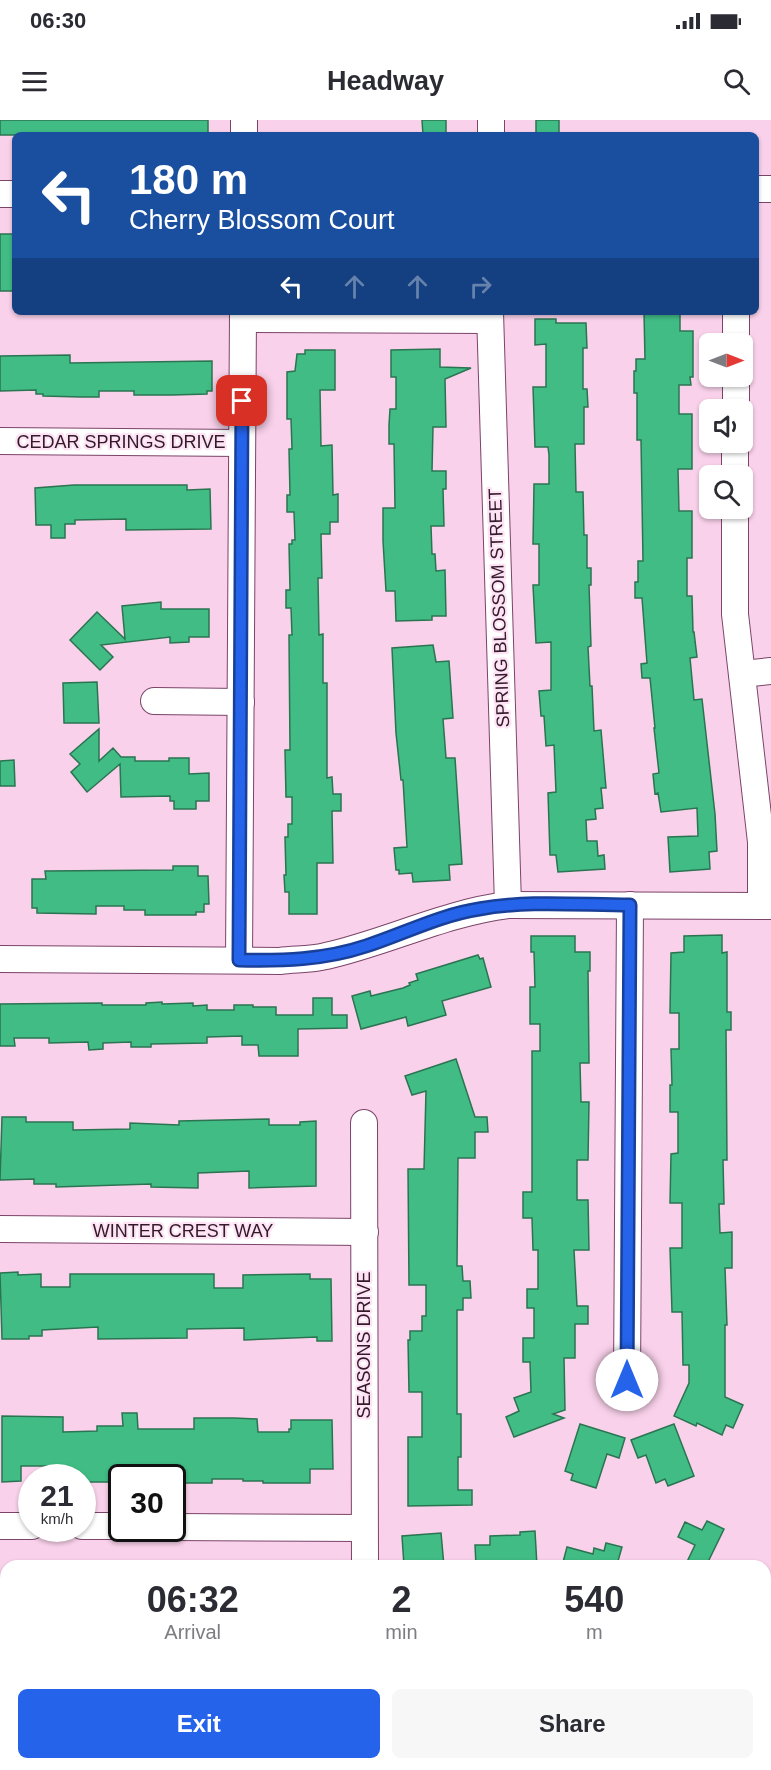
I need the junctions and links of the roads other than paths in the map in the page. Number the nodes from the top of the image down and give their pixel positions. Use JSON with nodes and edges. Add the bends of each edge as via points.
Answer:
{"nodes":[{"id":1,"x":243,"y":315,"type":"edge"},
{"id":2,"x":736,"y":315,"type":"edge"},
{"id":3,"x":490,"y":316,"type":"edge"},
{"id":4,"x":736,"y":333,"type":"edge"},
{"id":5,"x":0,"y":441,"type":"edge"},
{"id":6,"x":242,"y":443,"type":"junction"},
{"id":7,"x":735,"y":519,"type":"edge"},
{"id":8,"x":771,"y":671,"type":"edge"},
{"id":9,"x":742,"y":675,"type":"junction"},
{"id":10,"x":154,"y":701,"type":"dead end"},
{"id":11,"x":241,"y":702,"type":"junction"},
{"id":12,"x":508,"y":905,"type":"junction"},
{"id":13,"x":630,"y":905,"type":"junction"},
{"id":14,"x":766,"y":906,"type":"edge"},
{"id":15,"x":0,"y":959,"type":"edge"},
{"id":16,"x":239,"y":960,"type":"junction"},
{"id":17,"x":364,"y":1123,"type":"dead end"},
{"id":18,"x":0,"y":1230,"type":"edge"},
{"id":19,"x":365,"y":1232,"type":"junction"},
{"id":20,"x":627,"y":1380,"type":"dead end"},
{"id":21,"x":0,"y":1526,"type":"edge"},
{"id":22,"x":18,"y":1526,"type":"edge"},
{"id":23,"x":186,"y":1527,"type":"edge"},
{"id":24,"x":363,"y":1528,"type":"junction"},
{"id":25,"x":365,"y":1560,"type":"edge"}],
"edges":[{"from":1,"to":3,"type":"street"},
{"from":1,"to":6,"type":"street"},
{"from":2,"to":4,"type":"street"},
{"from":3,"to":12,"type":"street","name":"SPRING BLOSSOM STREET"},
{"from":5,"to":6,"type":"street","name":"CEDAR SPRINGS DRIVE"},
{"from":6,"to":11,"type":"street"},
{"from":7,"to":9,"type":"street","via":[[735,614]]},
{"from":8,"to":9,"type":"street"},
{"from":9,"to":14,"type":"street"},
{"from":10,"to":11,"type":"street"},
{"from":11,"to":16,"type":"street"},
{"from":12,"to":13,"type":"street"},
{"from":12,"to":16,"type":"street","via":[[441,919],[323,957]]},
{"from":13,"to":14,"type":"street"},
{"from":13,"to":20,"type":"street"},
{"from":15,"to":16,"type":"street"},
{"from":17,"to":19,"type":"street","name":"SEASONS DRIVE"},
{"from":18,"to":19,"type":"street","name":"WINTER CREST WAY"},
{"from":19,"to":24,"type":"street","name":"SEASONS DRIVE"},
{"from":21,"to":22,"type":"street"},
{"from":23,"to":24,"type":"street"},
{"from":24,"to":25,"type":"street","name":"SEASONS DRIVE"}]}
